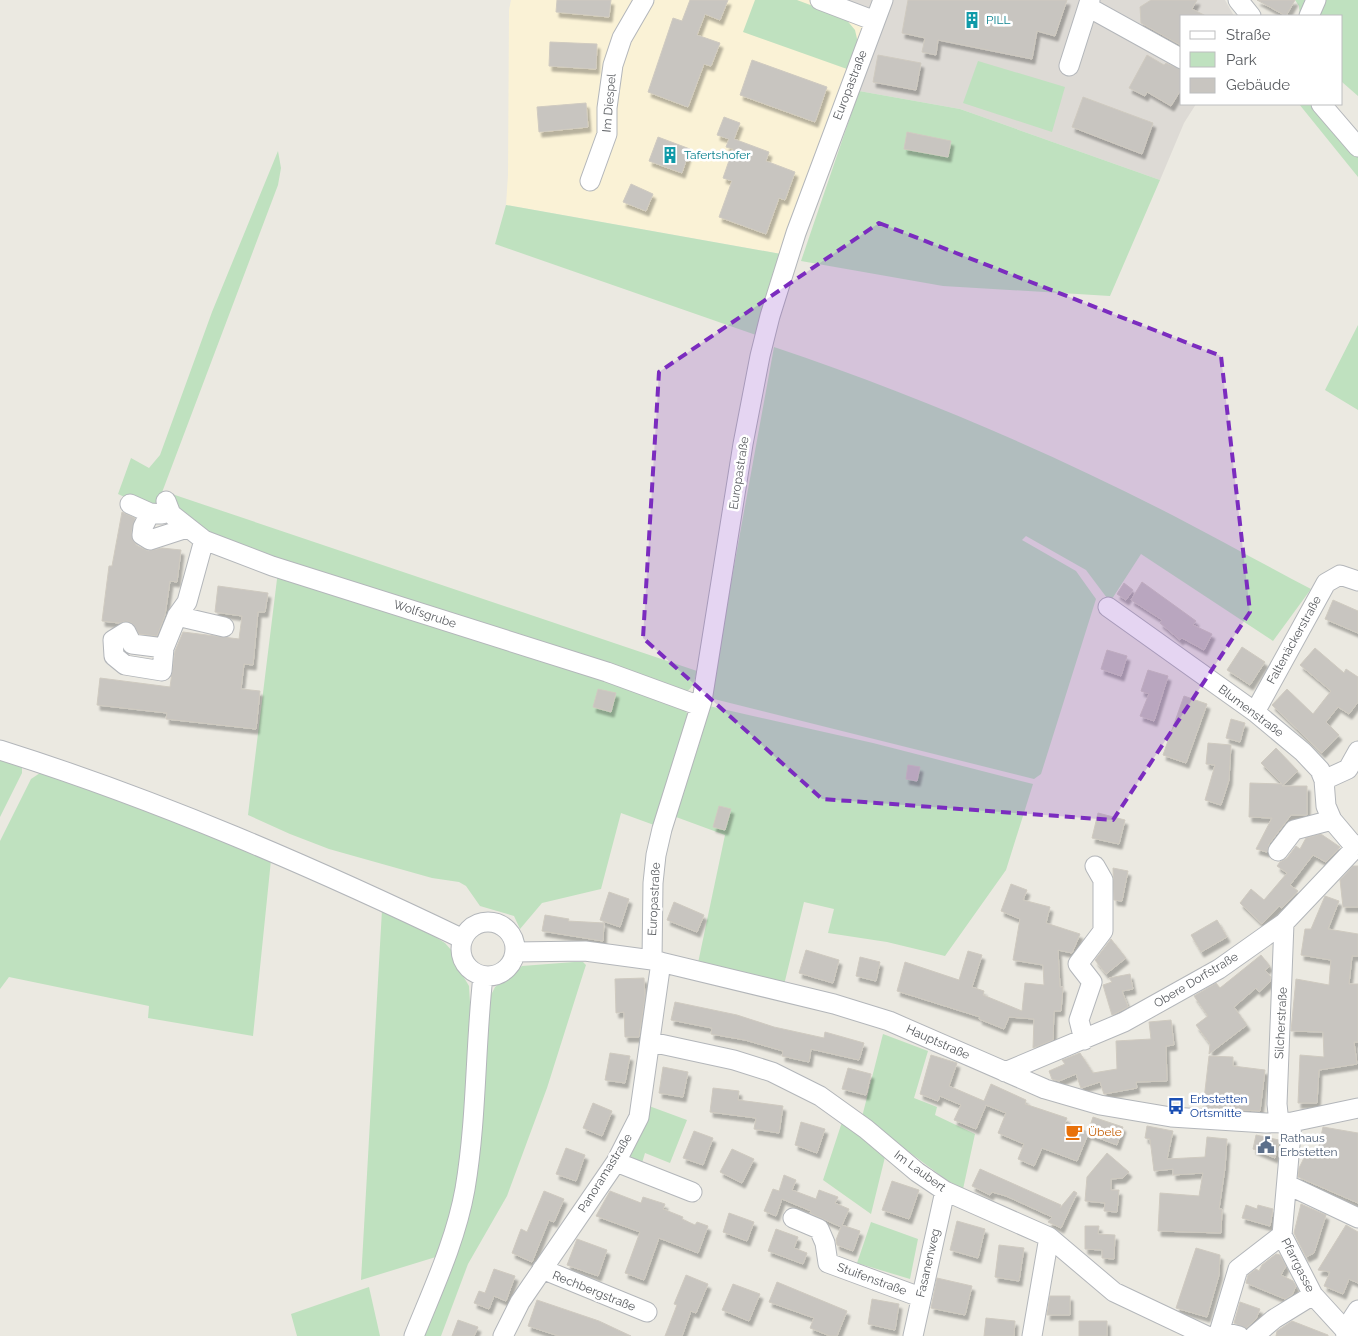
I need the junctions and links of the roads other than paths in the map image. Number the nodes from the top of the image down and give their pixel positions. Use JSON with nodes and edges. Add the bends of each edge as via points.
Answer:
{"nodes":[{"id":1,"x":644,"y":0,"type":"edge"},
{"id":2,"x":820,"y":0,"type":"edge"},
{"id":3,"x":883,"y":0,"type":"edge"},
{"id":4,"x":1238,"y":0,"type":"edge"},
{"id":5,"x":1316,"y":0,"type":"edge"},
{"id":6,"x":1089,"y":3,"type":"edge"},
{"id":7,"x":1250,"y":15,"type":"edge"},
{"id":8,"x":1309,"y":15,"type":"edge"},
{"id":9,"x":875,"y":21,"type":"junction"},
{"id":10,"x":1180,"y":57,"type":"edge"},
{"id":11,"x":1069,"y":66,"type":"dead end"},
{"id":12,"x":1322,"y":105,"type":"edge"},
{"id":13,"x":1358,"y":147,"type":"edge"},
{"id":14,"x":590,"y":181,"type":"dead end"},
{"id":15,"x":130,"y":504,"type":"dead end"},
{"id":16,"x":150,"y":513,"type":"junction"},
{"id":17,"x":187,"y":528,"type":"junction"},
{"id":18,"x":204,"y":540,"type":"junction"},
{"id":19,"x":1358,"y":581,"type":"edge"},
{"id":20,"x":1108,"y":608,"type":"dead end"},
{"id":21,"x":177,"y":616,"type":"junction"},
{"id":22,"x":224,"y":627,"type":"dead end"},
{"id":23,"x":164,"y":648,"type":"dead end"},
{"id":24,"x":700,"y":706,"type":"junction"},
{"id":25,"x":1255,"y":712,"type":"junction"},
{"id":26,"x":0,"y":750,"type":"edge"},
{"id":27,"x":1358,"y":751,"type":"edge"},
{"id":28,"x":1324,"y":780,"type":"junction"},
{"id":29,"x":1332,"y":820,"type":"junction"},
{"id":30,"x":1356,"y":845,"type":"edge"},
{"id":31,"x":1278,"y":851,"type":"dead end"},
{"id":32,"x":1095,"y":866,"type":"dead end"},
{"id":33,"x":1284,"y":923,"type":"junction"},
{"id":34,"x":463,"y":939,"type":"junction"},
{"id":35,"x":515,"y":952,"type":"junction"},
{"id":36,"x":656,"y":961,"type":"junction"},
{"id":37,"x":483,"y":976,"type":"junction"},
{"id":38,"x":1084,"y":1040,"type":"junction"},
{"id":39,"x":651,"y":1042,"type":"junction"},
{"id":40,"x":1005,"y":1072,"type":"junction"},
{"id":41,"x":1358,"y":1108,"type":"edge"},
{"id":42,"x":1286,"y":1122,"type":"junction"},
{"id":43,"x":616,"y":1162,"type":"junction"},
{"id":44,"x":1288,"y":1185,"type":"junction"},
{"id":45,"x":945,"y":1191,"type":"junction"},
{"id":46,"x":692,"y":1192,"type":"dead end"},
{"id":47,"x":792,"y":1218,"type":"dead end"},
{"id":48,"x":1358,"y":1218,"type":"edge"},
{"id":49,"x":1282,"y":1235,"type":"junction"},
{"id":50,"x":1049,"y":1237,"type":"junction"},
{"id":51,"x":542,"y":1269,"type":"junction"},
{"id":52,"x":1313,"y":1295,"type":"junction"},
{"id":53,"x":920,"y":1297,"type":"junction"},
{"id":54,"x":1358,"y":1310,"type":"edge"},
{"id":55,"x":647,"y":1312,"type":"dead end"},
{"id":56,"x":1215,"y":1334,"type":"edge"},
{"id":57,"x":1349,"y":1334,"type":"edge"},
{"id":58,"x":414,"y":1336,"type":"edge"},
{"id":59,"x":503,"y":1336,"type":"edge"},
{"id":60,"x":913,"y":1336,"type":"edge"},
{"id":61,"x":1032,"y":1336,"type":"edge"},
{"id":62,"x":1239,"y":1336,"type":"edge"},
{"id":63,"x":1254,"y":1336,"type":"edge"}],
"edges":[{"from":1,"to":14,"type":"street","name":"Im Diespel","via":[[622,38],[613,65],[607,99],[607,134]]},
{"from":2,"to":9,"type":"street"},
{"from":3,"to":9,"type":"street","name":"Europastraße"},
{"from":4,"to":7,"type":"street"},
{"from":5,"to":8,"type":"street"},
{"from":6,"to":10,"type":"street"},
{"from":6,"to":11,"type":"street"},
{"from":9,"to":24,"type":"street","name":"Europastraße","via":[[796,233],[770,316],[743,444]]},
{"from":12,"to":13,"type":"street"},
{"from":15,"to":16,"type":"street"},
{"from":16,"to":17,"type":"street","name":"Wolfsgrube","via":[[168,508]]},
{"from":16,"to":17,"type":"street","via":[[142,535],[150,540]]},
{"from":17,"to":18,"type":"street","name":"Wolfsgrube"},
{"from":18,"to":21,"type":"street","via":[[187,602]]},
{"from":18,"to":24,"type":"street","name":"Wolfsgrube","via":[[272,566],[607,672]]},
{"from":19,"to":25,"type":"street","name":"Faltenäckerstraße","via":[[1340,575],[1326,582]]},
{"from":20,"to":25,"type":"street","name":"Blumenstraße"},
{"from":21,"to":22,"type":"street"},
{"from":21,"to":23,"type":"street"},
{"from":24,"to":36,"type":"street","name":"Europastraße","via":[[656,855],[653,883]]},
{"from":25,"to":28,"type":"street","name":"Blumenstraße","via":[[1303,752],[1320,770]]},
{"from":26,"to":34,"type":"street","via":[[198,820]]},
{"from":27,"to":28,"type":"street","via":[[1348,769]]},
{"from":28,"to":29,"type":"street","name":"Blumenstraße","via":[[1326,806]]},
{"from":29,"to":30,"type":"street","name":"Blumenstraße"},
{"from":29,"to":31,"type":"street","via":[[1294,830]]},
{"from":30,"to":33,"type":"street","name":"Obere Dorfstraße"},
{"from":32,"to":38,"type":"street","via":[[1103,880],[1103,931],[1078,964],[1092,982],[1079,1020]]},
{"from":33,"to":38,"type":"street","name":"Obere Dorfstraße","via":[[1219,969],[1124,1022]]},
{"from":33,"to":42,"type":"street","name":"Silcherstraße","via":[[1277,1104]]},
{"from":34,"to":35,"type":"street","via":[[475,925],[497,923],[514,940]]},
{"from":34,"to":37,"type":"street","via":[[464,962]]},
{"from":35,"to":36,"type":"street","name":"Hauptstraße","via":[[585,951]]},
{"from":35,"to":37,"type":"street","via":[[512,963],[504,971],[494,976]]},
{"from":36,"to":39,"type":"street","name":"Panoramastraße"},
{"from":36,"to":40,"type":"street","name":"Hauptstraße","via":[[834,1004],[889,1021]]},
{"from":37,"to":58,"type":"street","via":[[472,1138],[465,1190],[444,1262]]},
{"from":38,"to":40,"type":"street","name":"Obere Dorfstraße"},
{"from":39,"to":43,"type":"street","name":"Panoramastraße","via":[[639,1117]]},
{"from":39,"to":45,"type":"street","name":"Im Laubert","via":[[734,1060],[772,1072],[820,1096]]},
{"from":40,"to":42,"type":"street","name":"Hauptstraße","via":[[1045,1089],[1100,1105],[1180,1118]]},
{"from":41,"to":42,"type":"street","name":"Hauptstraße"},
{"from":42,"to":44,"type":"street","name":"Pfarrgasse"},
{"from":43,"to":46,"type":"street"},
{"from":43,"to":51,"type":"street","name":"Panoramastraße"},
{"from":44,"to":48,"type":"street"},
{"from":44,"to":49,"type":"street","name":"Pfarrgasse"},
{"from":45,"to":50,"type":"street","name":"Im Laubert"},
{"from":45,"to":53,"type":"street","name":"Fasanenweg"},
{"from":47,"to":53,"type":"street","name":"Stuifenstraße","via":[[819,1229],[828,1264]]},
{"from":49,"to":52,"type":"street","name":"Pfarrgasse"},
{"from":49,"to":56,"type":"street","via":[[1238,1268]]},
{"from":50,"to":56,"type":"street","name":"Im Laubert","via":[[1114,1292]]},
{"from":50,"to":61,"type":"street"},
{"from":51,"to":55,"type":"street","name":"Rechbergstraße"},
{"from":51,"to":59,"type":"street","name":"Panoramastraße"},
{"from":52,"to":57,"type":"street","name":"Pfarrgasse"},
{"from":52,"to":63,"type":"street","via":[[1274,1319]]},
{"from":53,"to":60,"type":"street","name":"Fasanenweg"},
{"from":54,"to":57,"type":"street"},
{"from":56,"to":62,"type":"street","name":"Im Laubert"}]}
